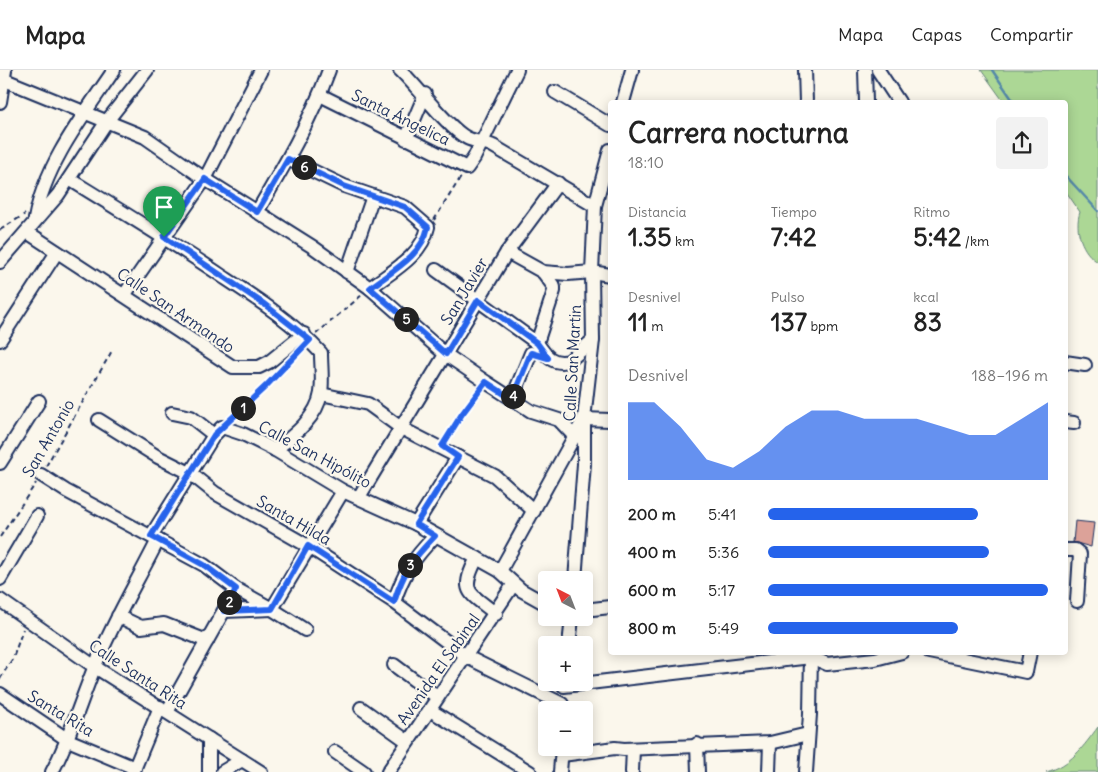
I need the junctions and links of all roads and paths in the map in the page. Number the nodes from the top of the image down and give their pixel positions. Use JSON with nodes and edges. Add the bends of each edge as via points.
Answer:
{"nodes":[{"id":1,"x":114,"y":70,"type":"edge"},
{"id":2,"x":147,"y":70,"type":"edge"},
{"id":3,"x":261,"y":70,"type":"edge"},
{"id":4,"x":329,"y":70,"type":"edge"},
{"id":5,"x":400,"y":70,"type":"edge"},
{"id":6,"x":517,"y":70,"type":"edge"},
{"id":7,"x":632,"y":70,"type":"edge"},
{"id":8,"x":805,"y":70,"type":"edge"},
{"id":9,"x":865,"y":70,"type":"edge"},
{"id":10,"x":878,"y":70,"type":"edge"},
{"id":11,"x":3,"y":76,"type":"edge"},
{"id":12,"x":555,"y":92,"type":"dead end"},
{"id":13,"x":425,"y":94,"type":"junction"},
{"id":14,"x":320,"y":95,"type":"junction"},
{"id":15,"x":624,"y":100,"type":"edge"},
{"id":16,"x":806,"y":100,"type":"edge"},
{"id":17,"x":866,"y":100,"type":"edge"},
{"id":18,"x":898,"y":100,"type":"edge"},
{"id":19,"x":0,"y":102,"type":"edge"},
{"id":20,"x":85,"y":112,"type":"junction"},
{"id":21,"x":107,"y":121,"type":"junction"},
{"id":22,"x":608,"y":124,"type":"edge"},
{"id":23,"x":406,"y":139,"type":"junction"},
{"id":24,"x":482,"y":140,"type":"junction"},
{"id":25,"x":608,"y":157,"type":"edge"},
{"id":26,"x":288,"y":159,"type":"junction"},
{"id":27,"x":467,"y":168,"type":"junction"},
{"id":28,"x":69,"y":179,"type":"junction"},
{"id":29,"x":205,"y":179,"type":"junction"},
{"id":30,"x":43,"y":184,"type":"junction"},
{"id":31,"x":558,"y":184,"type":"junction"},
{"id":32,"x":58,"y":194,"type":"junction"},
{"id":33,"x":374,"y":196,"type":"junction"},
{"id":34,"x":37,"y":206,"type":"junction"},
{"id":35,"x":595,"y":206,"type":"junction"},
{"id":36,"x":257,"y":212,"type":"junction"},
{"id":37,"x":31,"y":226,"type":"junction"},
{"id":38,"x":428,"y":227,"type":"junction"},
{"id":39,"x":0,"y":230,"type":"edge"},
{"id":40,"x":164,"y":237,"type":"junction"},
{"id":41,"x":57,"y":252,"type":"junction"},
{"id":42,"x":507,"y":252,"type":"junction"},
{"id":43,"x":0,"y":262,"type":"edge"},
{"id":44,"x":436,"y":270,"type":"dead end"},
{"id":45,"x":347,"y":272,"type":"junction"},
{"id":46,"x":543,"y":272,"type":"junction"},
{"id":47,"x":592,"y":272,"type":"junction"},
{"id":48,"x":608,"y":275,"type":"edge"},
{"id":49,"x":370,"y":288,"type":"junction"},
{"id":50,"x":125,"y":294,"type":"junction"},
{"id":51,"x":478,"y":300,"type":"junction"},
{"id":52,"x":307,"y":337,"type":"junction"},
{"id":53,"x":0,"y":340,"type":"edge"},
{"id":54,"x":592,"y":340,"type":"junction"},
{"id":55,"x":534,"y":348,"type":"junction"},
{"id":56,"x":113,"y":349,"type":"dead end"},
{"id":57,"x":297,"y":353,"type":"dead end"},
{"id":58,"x":446,"y":354,"type":"junction"},
{"id":59,"x":1068,"y":362,"type":"edge"},
{"id":60,"x":1085,"y":365,"type":"dead end"},
{"id":61,"x":486,"y":382,"type":"junction"},
{"id":62,"x":321,"y":394,"type":"junction"},
{"id":63,"x":512,"y":399,"type":"junction"},
{"id":64,"x":39,"y":401,"type":"dead end"},
{"id":65,"x":172,"y":413,"type":"dead end"},
{"id":66,"x":584,"y":418,"type":"junction"},
{"id":67,"x":99,"y":420,"type":"dead end"},
{"id":68,"x":608,"y":420,"type":"edge"},
{"id":69,"x":401,"y":428,"type":"junction"},
{"id":70,"x":218,"y":431,"type":"junction"},
{"id":71,"x":574,"y":436,"type":"junction"},
{"id":72,"x":442,"y":446,"type":"junction"},
{"id":73,"x":274,"y":450,"type":"junction"},
{"id":74,"x":566,"y":452,"type":"junction"},
{"id":75,"x":458,"y":457,"type":"junction"},
{"id":76,"x":0,"y":463,"type":"edge"},
{"id":77,"x":584,"y":464,"type":"junction"},
{"id":78,"x":190,"y":474,"type":"junction"},
{"id":79,"x":41,"y":475,"type":"junction"},
{"id":80,"x":343,"y":491,"type":"junction"},
{"id":81,"x":359,"y":498,"type":"junction"},
{"id":82,"x":534,"y":511,"type":"junction"},
{"id":83,"x":37,"y":516,"type":"dead end"},
{"id":84,"x":416,"y":524,"type":"junction"},
{"id":85,"x":435,"y":536,"type":"junction"},
{"id":86,"x":0,"y":537,"type":"edge"},
{"id":87,"x":155,"y":538,"type":"junction"},
{"id":88,"x":308,"y":546,"type":"junction"},
{"id":89,"x":1068,"y":550,"type":"edge"},
{"id":90,"x":477,"y":558,"type":"junction"},
{"id":91,"x":500,"y":571,"type":"junction"},
{"id":92,"x":576,"y":571,"type":"edge"},
{"id":93,"x":0,"y":580,"type":"edge"},
{"id":94,"x":513,"y":584,"type":"junction"},
{"id":95,"x":236,"y":589,"type":"junction"},
{"id":96,"x":538,"y":599,"type":"edge"},
{"id":97,"x":0,"y":600,"type":"edge"},
{"id":98,"x":1078,"y":601,"type":"dead end"},
{"id":99,"x":394,"y":602,"type":"junction"},
{"id":100,"x":608,"y":607,"type":"edge"},
{"id":101,"x":272,"y":609,"type":"junction"},
{"id":102,"x":593,"y":609,"type":"edge"},
{"id":103,"x":224,"y":611,"type":"junction"},
{"id":104,"x":496,"y":614,"type":"junction"},
{"id":105,"x":118,"y":616,"type":"junction"},
{"id":106,"x":27,"y":620,"type":"junction"},
{"id":107,"x":305,"y":630,"type":"dead end"},
{"id":108,"x":207,"y":641,"type":"junction"},
{"id":109,"x":811,"y":655,"type":"edge"},
{"id":110,"x":890,"y":655,"type":"edge"},
{"id":111,"x":1029,"y":655,"type":"edge"},
{"id":112,"x":970,"y":656,"type":"edge"},
{"id":113,"x":467,"y":657,"type":"junction"},
{"id":114,"x":394,"y":665,"type":"dead end"},
{"id":115,"x":95,"y":667,"type":"junction"},
{"id":116,"x":0,"y":679,"type":"edge"},
{"id":117,"x":593,"y":681,"type":"edge"},
{"id":118,"x":0,"y":694,"type":"edge"},
{"id":119,"x":438,"y":697,"type":"junction"},
{"id":120,"x":551,"y":701,"type":"edge"},
{"id":121,"x":361,"y":708,"type":"dead end"},
{"id":122,"x":164,"y":710,"type":"junction"},
{"id":123,"x":430,"y":710,"type":"junction"},
{"id":124,"x":808,"y":734,"type":"junction"},
{"id":125,"x":209,"y":739,"type":"junction"},
{"id":126,"x":68,"y":740,"type":"junction"},
{"id":127,"x":407,"y":742,"type":"junction"},
{"id":128,"x":770,"y":742,"type":"junction"},
{"id":129,"x":697,"y":744,"type":"junction"},
{"id":130,"x":633,"y":748,"type":"junction"},
{"id":131,"x":593,"y":749,"type":"edge"},
{"id":132,"x":335,"y":752,"type":"dead end"},
{"id":133,"x":562,"y":756,"type":"edge"},
{"id":134,"x":242,"y":760,"type":"junction"},
{"id":135,"x":134,"y":770,"type":"edge"},
{"id":136,"x":393,"y":770,"type":"edge"},
{"id":137,"x":52,"y":772,"type":"edge"},
{"id":138,"x":209,"y":772,"type":"edge"},
{"id":139,"x":222,"y":772,"type":"edge"},
{"id":140,"x":261,"y":772,"type":"edge"},
{"id":141,"x":364,"y":772,"type":"edge"},
{"id":142,"x":530,"y":772,"type":"edge"},
{"id":143,"x":560,"y":772,"type":"edge"},
{"id":144,"x":632,"y":772,"type":"edge"},
{"id":145,"x":698,"y":772,"type":"edge"},
{"id":146,"x":769,"y":772,"type":"edge"},
{"id":147,"x":806,"y":772,"type":"edge"}],
"edges":[{"from":1,"to":20,"type":"street"},
{"from":2,"to":21,"type":"street"},
{"from":3,"to":29,"type":"street"},
{"from":4,"to":14,"type":"street"},
{"from":5,"to":13,"type":"street"},
{"from":6,"to":24,"type":"street"},
{"from":7,"to":15,"type":"street"},
{"from":8,"to":16,"type":"street"},
{"from":9,"to":17,"type":"street"},
{"from":10,"to":18,"type":"street"},
{"from":11,"to":19,"type":"street"},
{"from":11,"to":20,"type":"street"},
{"from":12,"to":22,"type":"street"},
{"from":13,"to":23,"type":"street"},
{"from":13,"to":24,"type":"street","via":[[451,125],[468,138]]},
{"from":14,"to":23,"type":"street","name":"Santa Ángelica"},
{"from":14,"to":26,"type":"street"},
{"from":20,"to":21,"type":"street"},
{"from":20,"to":30,"type":"street"},
{"from":21,"to":28,"type":"street"},
{"from":21,"to":29,"type":"street","via":[[145,137]]},
{"from":23,"to":27,"type":"street","name":"Santa Ángelica"},
{"from":24,"to":27,"type":"street"},
{"from":24,"to":31,"type":"street"},
{"from":25,"to":35,"type":"street","name":"Calle San Martin"},
{"from":26,"to":33,"type":"street","via":[[344,186]]},
{"from":26,"to":36,"type":"street"},
{"from":27,"to":38,"type":"path","via":[[439,215]]},
{"from":28,"to":32,"type":"street"},
{"from":28,"to":40,"type":"street"},
{"from":29,"to":36,"type":"street"},
{"from":29,"to":40,"type":"street"},
{"from":30,"to":32,"type":"street"},
{"from":30,"to":34,"type":"street"},
{"from":31,"to":35,"type":"street"},
{"from":31,"to":42,"type":"street","name":"San Javier"},
{"from":32,"to":37,"type":"street"},
{"from":33,"to":38,"type":"street","via":[[405,207]]},
{"from":33,"to":45,"type":"street"},
{"from":34,"to":37,"type":"street"},
{"from":34,"to":39,"type":"path"},
{"from":35,"to":47,"type":"street","name":"Calle San Martin"},
{"from":36,"to":45,"type":"street"},
{"from":37,"to":41,"type":"street","name":"Calle San Armando"},
{"from":37,"to":43,"type":"street"},
{"from":38,"to":49,"type":"street","via":[[417,252]]},
{"from":40,"to":50,"type":"street"},
{"from":40,"to":52,"type":"street"},
{"from":41,"to":50,"type":"street","name":"Calle San Armando"},
{"from":41,"to":53,"type":"street"},
{"from":42,"to":46,"type":"street"},
{"from":42,"to":51,"type":"street","name":"San Javier"},
{"from":44,"to":51,"type":"street"},
{"from":45,"to":49,"type":"street"},
{"from":46,"to":47,"type":"street"},
{"from":46,"to":55,"type":"street","via":[[554,291]]},
{"from":47,"to":48,"type":"street"},
{"from":47,"to":54,"type":"street","name":"Calle San Martin"},
{"from":49,"to":52,"type":"path"},
{"from":49,"to":58,"type":"street"},
{"from":50,"to":52,"type":"street","name":"Calle San Armando","via":[[233,367],[259,367]]},
{"from":51,"to":55,"type":"street","via":[[525,334]]},
{"from":51,"to":58,"type":"street","name":"San Javier"},
{"from":52,"to":62,"type":"street","via":[[321,353]]},
{"from":54,"to":55,"type":"street","via":[[562,363]]},
{"from":54,"to":66,"type":"street","name":"Calle San Martin"},
{"from":55,"to":63,"type":"street"},
{"from":56,"to":79,"type":"path","name":"San Antonio"},
{"from":57,"to":70,"type":"path"},
{"from":58,"to":61,"type":"street"},
{"from":58,"to":69,"type":"street","name":"San Javier"},
{"from":59,"to":60,"type":"street"},
{"from":61,"to":63,"type":"street"},
{"from":61,"to":72,"type":"path"},
{"from":62,"to":69,"type":"street","via":[[368,404]]},
{"from":62,"to":73,"type":"street","via":[[299,432]]},
{"from":63,"to":71,"type":"street","via":[[536,414],[559,420]]},
{"from":64,"to":76,"type":"street"},
{"from":65,"to":70,"type":"street","name":"Calle San Hipólito","via":[[190,417]]},
{"from":66,"to":68,"type":"street"},
{"from":66,"to":71,"type":"street"},
{"from":66,"to":77,"type":"street","name":"Calle San Martin"},
{"from":67,"to":78,"type":"street","name":"Santa Hilda"},
{"from":69,"to":72,"type":"street"},
{"from":69,"to":81,"type":"street","name":"San Javier"},
{"from":70,"to":73,"type":"street","name":"Calle San Hipólito","via":[[244,434]]},
{"from":70,"to":78,"type":"street"},
{"from":71,"to":74,"type":"street"},
{"from":72,"to":75,"type":"street"},
{"from":73,"to":80,"type":"street","name":"Calle San Hipólito"},
{"from":74,"to":77,"type":"street"},
{"from":74,"to":82,"type":"street"},
{"from":75,"to":82,"type":"street","via":[[495,476]]},
{"from":75,"to":84,"type":"street"},
{"from":77,"to":92,"type":"street","name":"Calle San Martin"},
{"from":78,"to":87,"type":"street"},
{"from":78,"to":88,"type":"street","name":"Santa Hilda","via":[[215,493]]},
{"from":79,"to":86,"type":"path","name":"San Antonio"},
{"from":79,"to":87,"type":"street"},
{"from":80,"to":81,"type":"street","name":"Calle San Hipólito"},
{"from":80,"to":88,"type":"street"},
{"from":81,"to":84,"type":"street","name":"Calle San Hipólito"},
{"from":82,"to":91,"type":"street"},
{"from":83,"to":93,"type":"street"},
{"from":84,"to":85,"type":"street","name":"Calle San Hipólito"},
{"from":85,"to":90,"type":"street","name":"Calle San Hipólito"},
{"from":85,"to":99,"type":"street","via":[[402,576]]},
{"from":87,"to":95,"type":"street","via":[[204,565]]},
{"from":87,"to":105,"type":"street"},
{"from":88,"to":99,"type":"street","name":"Santa Hilda"},
{"from":88,"to":101,"type":"street"},
{"from":89,"to":98,"type":"street","via":[[1080,554]]},
{"from":90,"to":91,"type":"street","name":"Calle San Hipólito"},
{"from":90,"to":104,"type":"street","via":[[467,577],[467,588]]},
{"from":91,"to":94,"type":"street","name":"Calle San Hipólito"},
{"from":94,"to":96,"type":"street","name":"Calle San Hipólito"},
{"from":94,"to":104,"type":"street","name":"Avenida El Sabinal"},
{"from":95,"to":101,"type":"street"},
{"from":95,"to":103,"type":"street"},
{"from":97,"to":106,"type":"street","name":"Calle Santa Rita"},
{"from":99,"to":113,"type":"street","name":"Santa Hilda"},
{"from":100,"to":102,"type":"street"},
{"from":101,"to":103,"type":"street"},
{"from":101,"to":107,"type":"street"},
{"from":103,"to":108,"type":"street"},
{"from":104,"to":113,"type":"street","name":"Avenida El Sabinal"},
{"from":105,"to":108,"type":"street","via":[[141,626],[164,624]]},
{"from":105,"to":115,"type":"street"},
{"from":106,"to":115,"type":"street","name":"Calle Santa Rita"},
{"from":106,"to":116,"type":"path","via":[[13,658]]},
{"from":108,"to":122,"type":"street"},
{"from":109,"to":110,"type":"street","via":[[827,664]]},
{"from":109,"to":117,"type":"street"},
{"from":109,"to":124,"type":"street"},
{"from":111,"to":112,"type":"street","via":[[1026,672]]},
{"from":113,"to":119,"type":"street","name":"Avenida El Sabinal"},
{"from":113,"to":120,"type":"street","name":"Santa Hilda"},
{"from":114,"to":119,"type":"street"},
{"from":115,"to":122,"type":"street","name":"Calle Santa Rita"},
{"from":115,"to":126,"type":"street"},
{"from":118,"to":126,"type":"street","name":"Santa Rita"},
{"from":119,"to":123,"type":"street","name":"Avenida El Sabinal"},
{"from":121,"to":127,"type":"street"},
{"from":122,"to":125,"type":"street","name":"Calle Santa Rita"},
{"from":122,"to":135,"type":"street"},
{"from":123,"to":127,"type":"street","name":"Avenida El Sabinal"},
{"from":123,"to":142,"type":"street"},
{"from":124,"to":128,"type":"street"},
{"from":124,"to":147,"type":"street"},
{"from":125,"to":134,"type":"street","name":"Calle Santa Rita"},
{"from":125,"to":138,"type":"street"},
{"from":126,"to":135,"type":"street","name":"Santa Rita"},
{"from":126,"to":137,"type":"street"},
{"from":127,"to":136,"type":"street","name":"Avenida El Sabinal"},
{"from":128,"to":129,"type":"street"},
{"from":128,"to":146,"type":"street"},
{"from":129,"to":130,"type":"street"},
{"from":129,"to":145,"type":"street"},
{"from":130,"to":131,"type":"street"},
{"from":130,"to":144,"type":"street"},
{"from":132,"to":141,"type":"street"},
{"from":133,"to":143,"type":"street"},
{"from":134,"to":139,"type":"street"},
{"from":134,"to":140,"type":"street","name":"Calle Santa Rita"}]}
